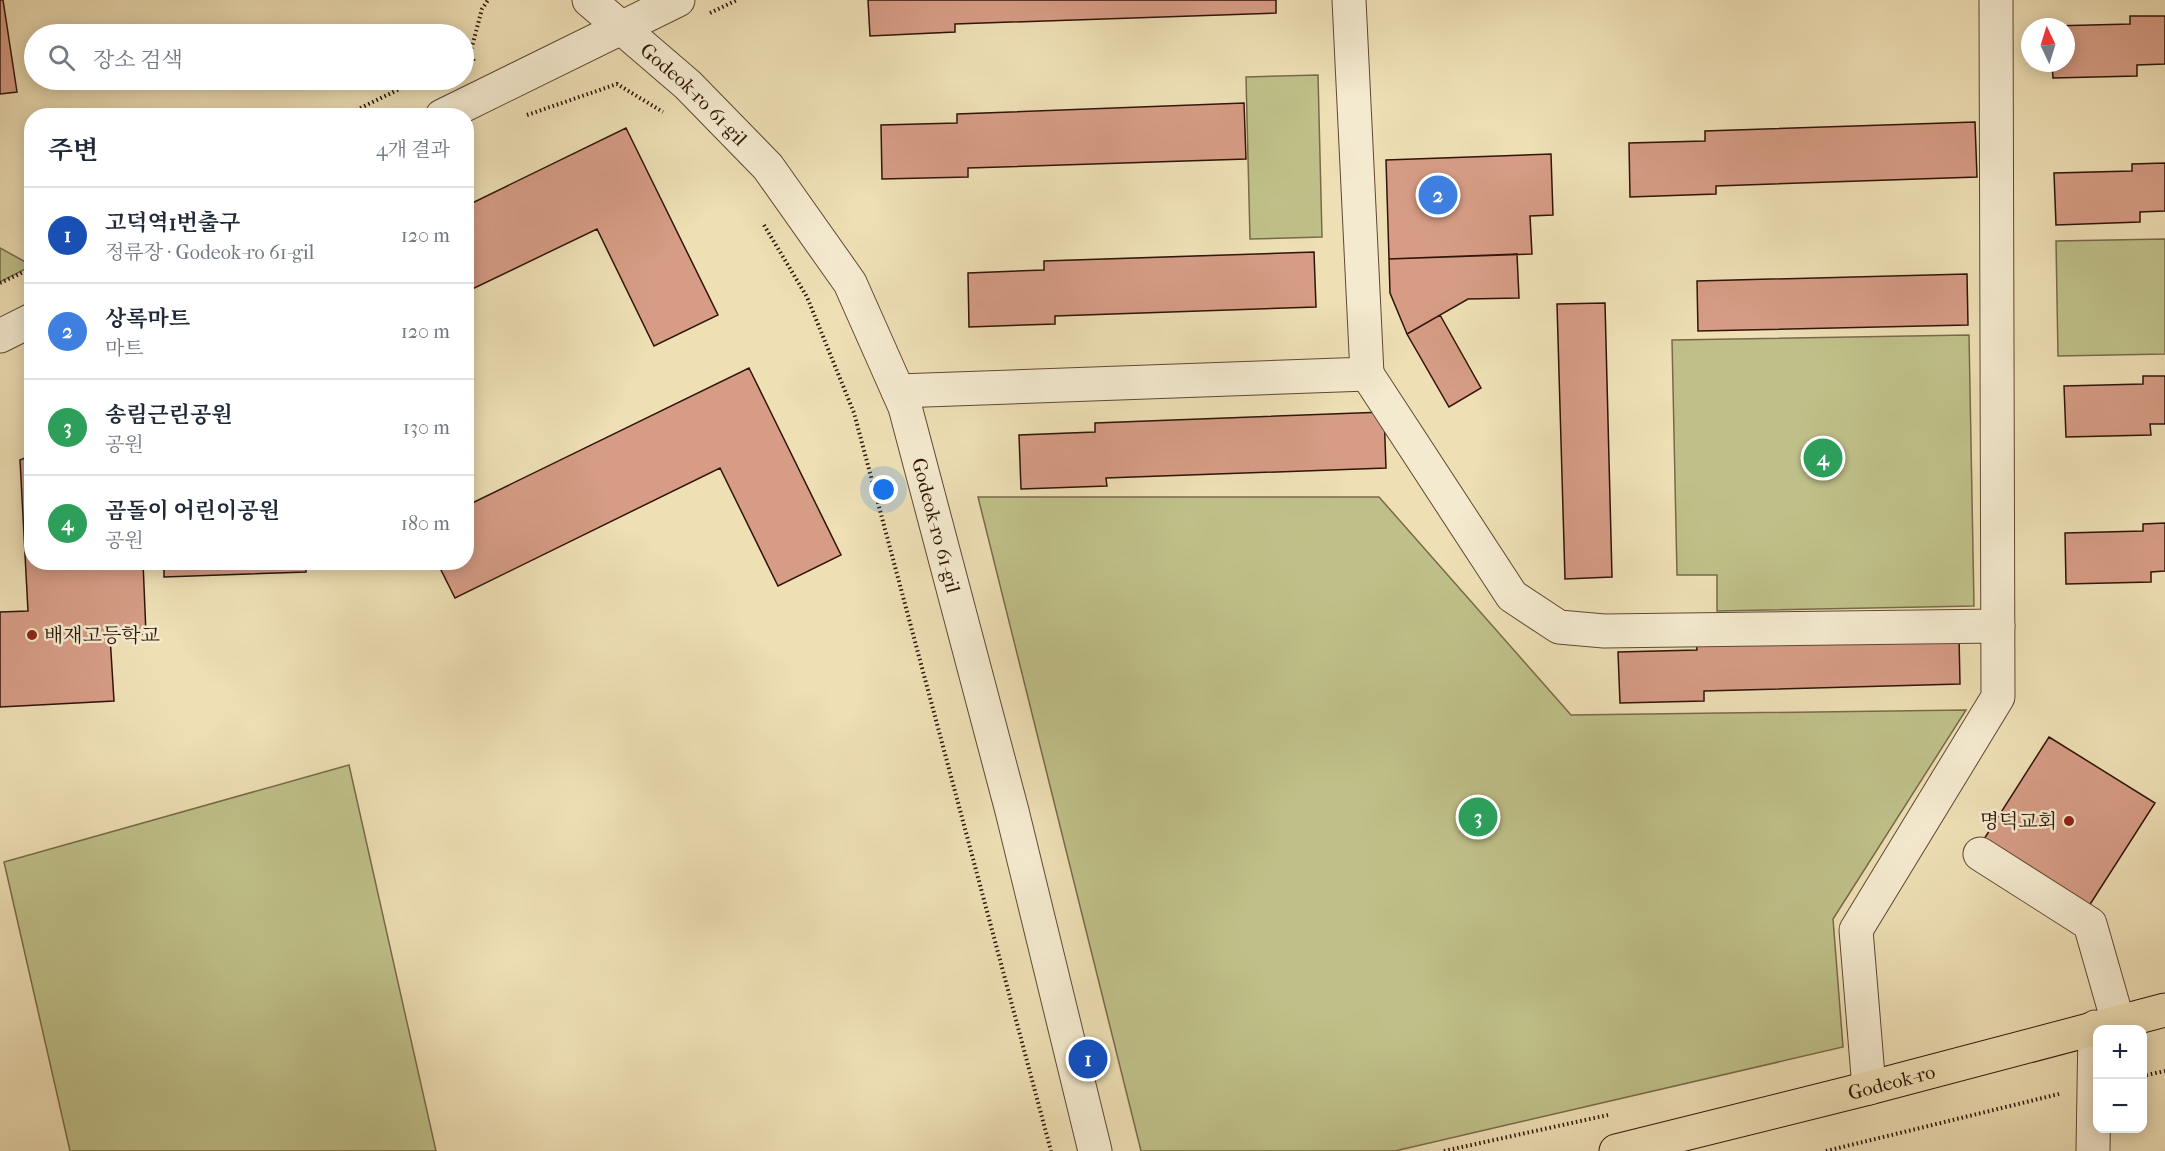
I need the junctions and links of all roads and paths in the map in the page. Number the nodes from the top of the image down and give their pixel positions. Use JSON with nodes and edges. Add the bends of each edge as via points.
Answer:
{"nodes":[{"id":1,"x":488,"y":0,"type":"edge"},
{"id":2,"x":589,"y":0,"type":"edge"},
{"id":3,"x":678,"y":0,"type":"edge"},
{"id":4,"x":1349,"y":0,"type":"edge"},
{"id":5,"x":1996,"y":0,"type":"edge"},
{"id":6,"x":621,"y":28,"type":"junction"},
{"id":7,"x":474,"y":39,"type":"edge"},
{"id":8,"x":398,"y":90,"type":"edge"},
{"id":9,"x":361,"y":108,"type":"edge"},
{"id":10,"x":457,"y":108,"type":"edge"},
{"id":11,"x":672,"y":117,"type":"dead end"},
{"id":12,"x":518,"y":118,"type":"dead end"},
{"id":13,"x":758,"y":216,"type":"dead end"},
{"id":14,"x":24,"y":272,"type":"edge"},
{"id":15,"x":0,"y":283,"type":"edge"},
{"id":16,"x":24,"y":324,"type":"edge"},
{"id":17,"x":0,"y":336,"type":"edge"},
{"id":18,"x":1367,"y":374,"type":"junction"},
{"id":19,"x":898,"y":391,"type":"junction"},
{"id":20,"x":1998,"y":626,"type":"junction"},
{"id":21,"x":1980,"y":854,"type":"dead end"},
{"id":22,"x":2165,"y":1010,"type":"edge"},
{"id":23,"x":2106,"y":1025,"type":"joint"},
{"id":24,"x":2093,"y":1028,"type":"edge"},
{"id":25,"x":2165,"y":1071,"type":"edge"},
{"id":26,"x":2147,"y":1075,"type":"edge"},
{"id":27,"x":2093,"y":1085,"type":"edge"},
{"id":28,"x":1869,"y":1088,"type":"junction"},
{"id":29,"x":2093,"y":1133,"type":"edge"},
{"id":30,"x":1621,"y":1150,"type":"edge"},
{"id":31,"x":1051,"y":1151,"type":"edge"},
{"id":32,"x":1095,"y":1151,"type":"edge"},
{"id":33,"x":1826,"y":1151,"type":"edge"},
{"id":34,"x":2093,"y":1151,"type":"edge"}],
"edges":[{"from":1,"to":7,"type":"path"},
{"from":2,"to":6,"type":"street","name":"Godeok-ro 61-gil"},
{"from":3,"to":6,"type":"street"},
{"from":4,"to":18,"type":"street"},
{"from":5,"to":20,"type":"street"},
{"from":6,"to":10,"type":"street"},
{"from":6,"to":19,"type":"street","name":"Godeok-ro 61-gil","via":[[688,85],[768,167],[850,283]]},
{"from":8,"to":9,"type":"path"},
{"from":11,"to":12,"type":"path","via":[[617,84]]},
{"from":13,"to":31,"type":"path","via":[[807,297],[854,413]]},
{"from":14,"to":15,"type":"path"},
{"from":16,"to":17,"type":"street"},
{"from":18,"to":19,"type":"street"},
{"from":18,"to":20,"type":"street","via":[[1512,596],[1559,627],[1604,631]]},
{"from":19,"to":32,"type":"street","name":"Godeok-ro 61-gil","via":[[1012,811]]},
{"from":20,"to":28,"type":"street","via":[[1998,697],[1856,930]]},
{"from":21,"to":23,"type":"street","via":[[2090,924]]},
{"from":22,"to":23,"type":"main road","name":"Godeok-ro"},
{"from":24,"to":28,"type":"main road","name":"Godeok-ro"},
{"from":25,"to":26,"type":"path"},
{"from":27,"to":33,"type":"path"},
{"from":28,"to":30,"type":"main road","name":"Godeok-ro"},
{"from":29,"to":34,"type":"street"}]}
